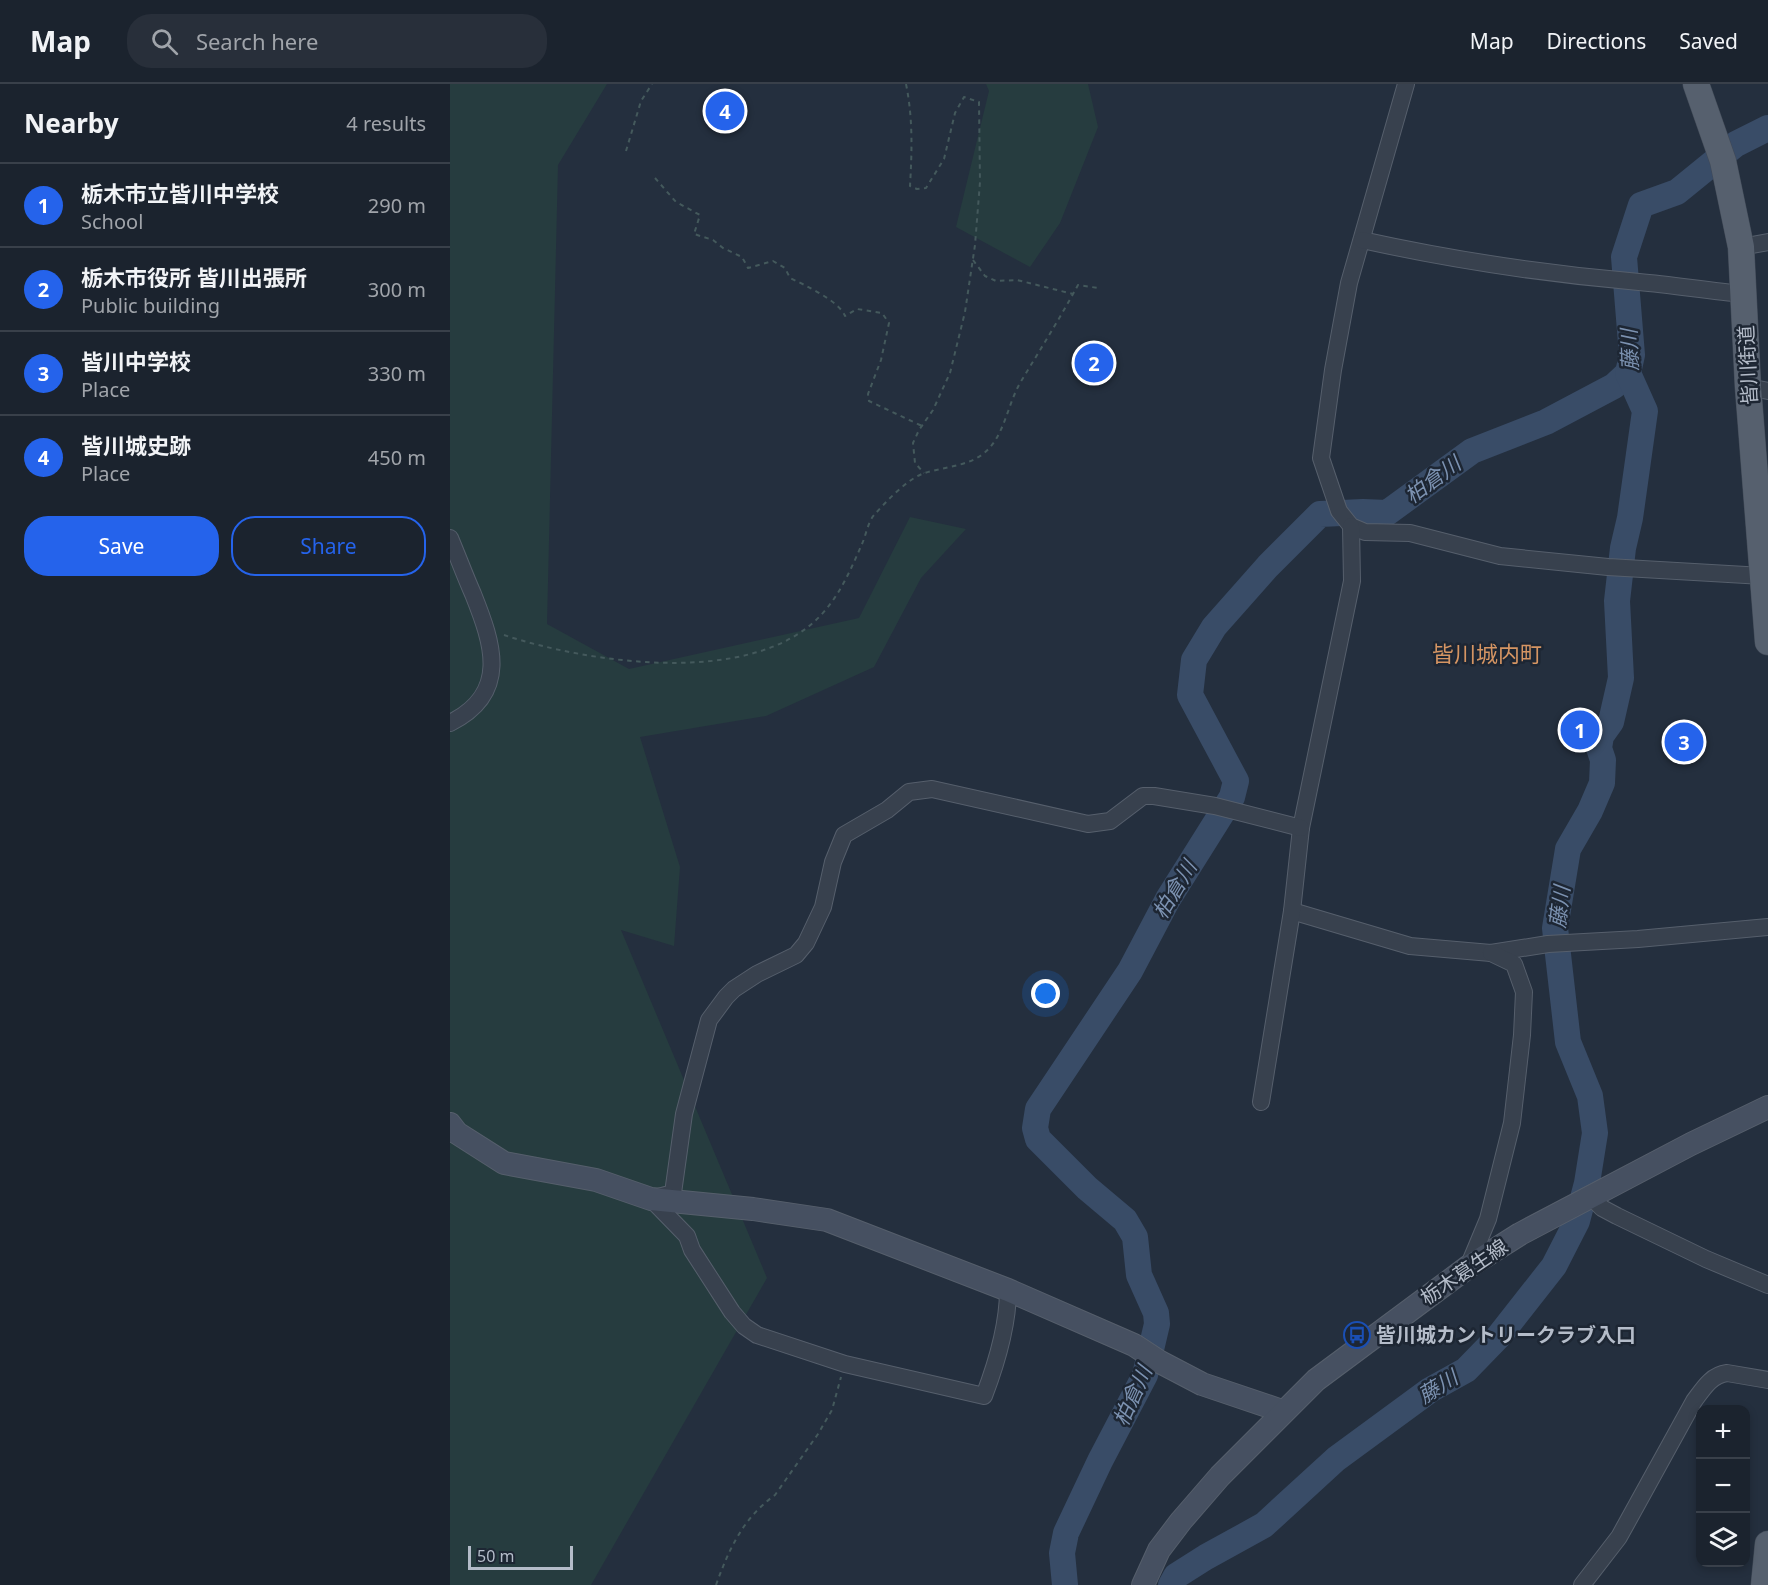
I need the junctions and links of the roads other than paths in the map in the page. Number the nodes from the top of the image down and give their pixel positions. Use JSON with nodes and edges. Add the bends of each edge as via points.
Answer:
{"nodes":[{"id":1,"x":1406,"y":84,"type":"edge"},
{"id":2,"x":1702,"y":88,"type":"edge"},
{"id":3,"x":1362,"y":240,"type":"junction"},
{"id":4,"x":1768,"y":243,"type":"edge"},
{"id":5,"x":1741,"y":247,"type":"junction"},
{"id":6,"x":1744,"y":294,"type":"junction"},
{"id":7,"x":1758,"y":389,"type":"edge"},
{"id":8,"x":1351,"y":526,"type":"junction"},
{"id":9,"x":450,"y":538,"type":"edge"},
{"id":10,"x":1763,"y":576,"type":"junction"},
{"id":11,"x":1768,"y":642,"type":"edge"},
{"id":12,"x":450,"y":723,"type":"edge"},
{"id":13,"x":1300,"y":828,"type":"junction"},
{"id":14,"x":1292,"y":911,"type":"junction"},
{"id":15,"x":1768,"y":927,"type":"edge"},
{"id":16,"x":1491,"y":953,"type":"junction"},
{"id":17,"x":1261,"y":1102,"type":"dead end"},
{"id":18,"x":1768,"y":1107,"type":"edge"},
{"id":19,"x":450,"y":1124,"type":"edge"},
{"id":20,"x":1593,"y":1196,"type":"junction"},
{"id":21,"x":651,"y":1199,"type":"junction"},
{"id":22,"x":1468,"y":1267,"type":"junction"},
{"id":23,"x":1768,"y":1285,"type":"edge"},
{"id":24,"x":1008,"y":1290,"type":"junction"},
{"id":25,"x":1768,"y":1380,"type":"edge"},
{"id":26,"x":1282,"y":1412,"type":"junction"},
{"id":27,"x":1768,"y":1544,"type":"edge"},
{"id":28,"x":1766,"y":1578,"type":"edge"},
{"id":29,"x":1143,"y":1585,"type":"edge"},
{"id":30,"x":1582,"y":1585,"type":"edge"}],
"edges":[{"from":1,"to":3,"type":"street"},
{"from":2,"to":5,"type":"main road","name":"皆川街道"},
{"from":3,"to":6,"type":"street","via":[[1541,272]]},
{"from":3,"to":8,"type":"street","via":[[1349,283],[1321,458],[1339,512]]},
{"from":4,"to":5,"type":"street"},
{"from":5,"to":6,"type":"main road","name":"皆川街道"},
{"from":6,"to":7,"type":"main road","name":"皆川街道"},
{"from":7,"to":10,"type":"main road","name":"皆川街道"},
{"from":8,"to":10,"type":"street","via":[[1365,532],[1410,533],[1500,556]]},
{"from":8,"to":13,"type":"street","via":[[1352,581]]},
{"from":9,"to":12,"type":"street","via":[[487,630],[492,664],[487,689]]},
{"from":10,"to":11,"type":"main road","name":"皆川街道"},
{"from":13,"to":14,"type":"street"},
{"from":13,"to":21,"type":"street","via":[[1215,806],[1143,796],[1110,821],[1088,824],[932,789],[909,792],[844,835],[833,862],[824,906],[796,955],[734,989],[709,1020],[684,1114],[672,1192]]},
{"from":14,"to":16,"type":"street","via":[[1410,946]]},
{"from":14,"to":17,"type":"street"},
{"from":15,"to":16,"type":"street"},
{"from":16,"to":22,"type":"street","via":[[1514,964],[1518,973],[1524,992],[1522,1035],[1512,1123],[1488,1219]]},
{"from":18,"to":20,"type":"street","name":"栃木葛生線"},
{"from":19,"to":21,"type":"street","via":[[457,1133],[504,1163],[596,1180]]},
{"from":20,"to":22,"type":"street","name":"栃木葛生線","via":[[1520,1234]]},
{"from":20,"to":23,"type":"street","via":[[1602,1208],[1617,1216]]},
{"from":21,"to":24,"type":"street","via":[[827,1220]]},
{"from":21,"to":24,"type":"street","via":[[687,1236],[710,1281],[744,1326],[757,1335],[845,1365],[984,1396],[996,1363]]},
{"from":22,"to":26,"type":"street","name":"栃木葛生線","via":[[1316,1380]]},
{"from":24,"to":26,"type":"street","via":[[1134,1345],[1202,1384]]},
{"from":25,"to":30,"type":"street","via":[[1727,1373],[1709,1382],[1694,1401],[1619,1537]]},
{"from":26,"to":29,"type":"street","name":"栃木葛生線","via":[[1180,1521],[1159,1550]]},
{"from":27,"to":28,"type":"main road"}]}
